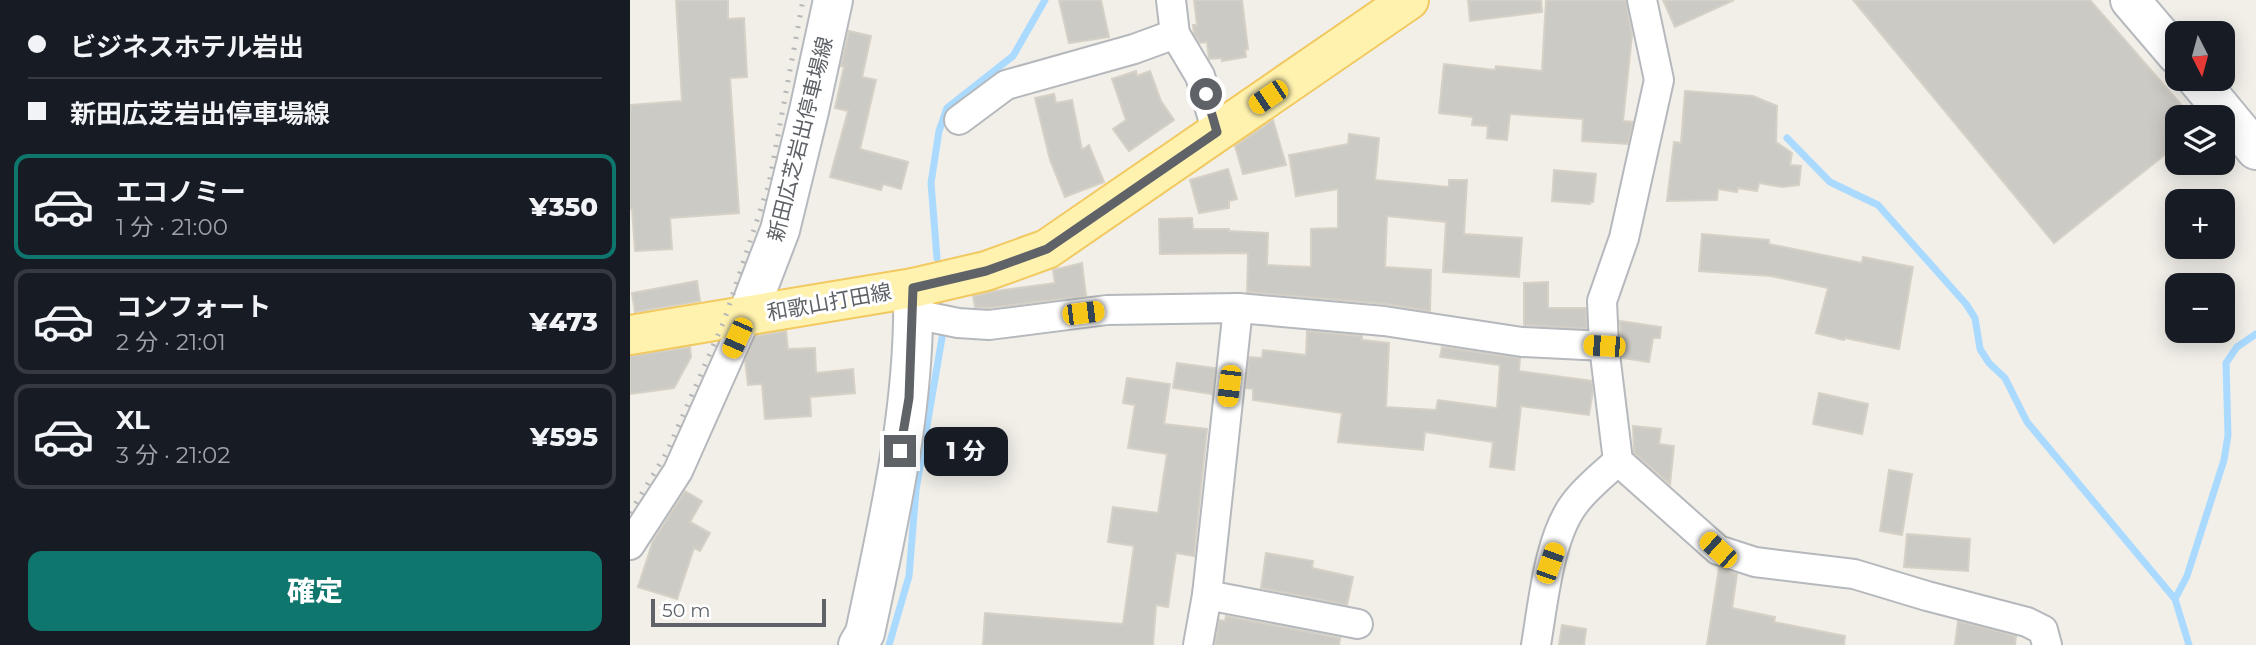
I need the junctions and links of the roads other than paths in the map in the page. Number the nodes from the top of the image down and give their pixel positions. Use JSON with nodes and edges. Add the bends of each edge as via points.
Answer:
{"nodes":[{"id":1,"x":832,"y":0,"type":"edge"},
{"id":2,"x":1171,"y":0,"type":"edge"},
{"id":3,"x":1409,"y":0,"type":"edge"},
{"id":4,"x":1642,"y":0,"type":"edge"},
{"id":5,"x":2130,"y":0,"type":"edge"},
{"id":6,"x":1175,"y":34,"type":"junction"},
{"id":7,"x":2165,"y":41,"type":"edge"},
{"id":8,"x":2207,"y":91,"type":"edge"},
{"id":9,"x":959,"y":120,"type":"dead end"},
{"id":10,"x":1217,"y":132,"type":"junction"},
{"id":11,"x":2256,"y":149,"type":"edge"},
{"id":12,"x":913,"y":301,"type":"junction"},
{"id":13,"x":1238,"y":308,"type":"junction"},
{"id":14,"x":747,"y":316,"type":"junction"},
{"id":15,"x":630,"y":335,"type":"edge"},
{"id":16,"x":1604,"y":346,"type":"junction"},
{"id":17,"x":1618,"y":461,"type":"junction"},
{"id":18,"x":630,"y":545,"type":"edge"},
{"id":19,"x":1207,"y":595,"type":"junction"},
{"id":20,"x":1358,"y":624,"type":"dead end"},
{"id":21,"x":858,"y":645,"type":"edge"},
{"id":22,"x":1198,"y":645,"type":"edge"},
{"id":23,"x":1536,"y":645,"type":"edge"},
{"id":24,"x":2047,"y":645,"type":"edge"}],
"edges":[{"from":1,"to":14,"type":"main road","name":"新田広芝岩出停車場線","via":[[780,230]]},
{"from":2,"to":6,"type":"street"},
{"from":3,"to":10,"type":"main road","name":"和歌山打田線"},
{"from":4,"to":16,"type":"street","via":[[1659,80],[1624,239],[1602,301]]},
{"from":5,"to":7,"type":"main road"},
{"from":6,"to":9,"type":"street","via":[[1006,85]]},
{"from":6,"to":10,"type":"street","via":[[1200,76]]},
{"from":8,"to":11,"type":"main road"},
{"from":10,"to":12,"type":"main road","name":"和歌山打田線","via":[[1047,249]]},
{"from":12,"to":13,"type":"street","via":[[958,323],[989,325],[1107,310]]},
{"from":12,"to":14,"type":"main road","name":"和歌山打田線"},
{"from":12,"to":21,"type":"main road","via":[[909,398],[887,530],[865,633]]},
{"from":13,"to":16,"type":"street","via":[[1384,321],[1522,342]]},
{"from":13,"to":19,"type":"street"},
{"from":14,"to":15,"type":"main road","name":"和歌山打田線"},
{"from":14,"to":18,"type":"street","via":[[678,471]]},
{"from":16,"to":17,"type":"street"},
{"from":17,"to":23,"type":"street","via":[[1575,502],[1566,519],[1550,563]]},
{"from":17,"to":24,"type":"street","via":[[1718,550],[1755,562],[1854,574],[2027,622],[2043,630]]},
{"from":19,"to":20,"type":"street"},
{"from":19,"to":22,"type":"street"}]}
